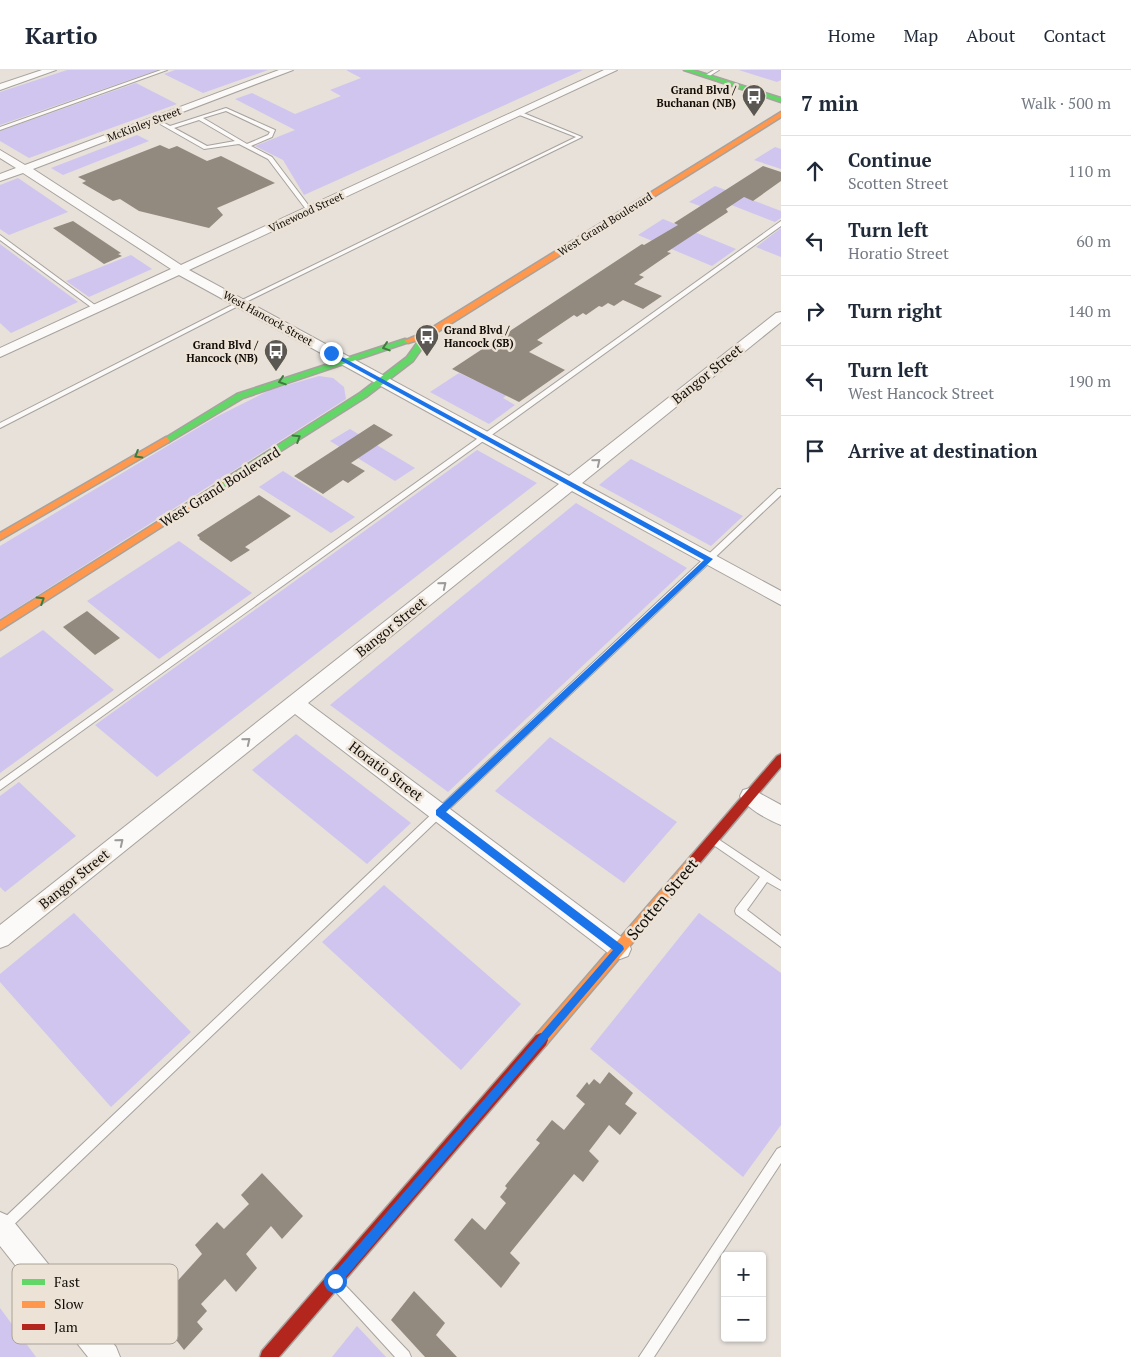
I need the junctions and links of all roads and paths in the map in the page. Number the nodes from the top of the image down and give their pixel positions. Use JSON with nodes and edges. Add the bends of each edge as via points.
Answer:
{"nodes":[{"id":1,"x":51,"y":70,"type":"edge"},
{"id":2,"x":165,"y":70,"type":"edge"},
{"id":3,"x":288,"y":70,"type":"edge"},
{"id":4,"x":612,"y":70,"type":"edge"},
{"id":5,"x":687,"y":70,"type":"edge"},
{"id":6,"x":717,"y":70,"type":"edge"},
{"id":7,"x":706,"y":76,"type":"junction"},
{"id":8,"x":0,"y":87,"type":"edge"},
{"id":9,"x":781,"y":100,"type":"edge"},
{"id":10,"x":519,"y":113,"type":"junction"},
{"id":11,"x":781,"y":114,"type":"edge"},
{"id":12,"x":199,"y":118,"type":"junction"},
{"id":13,"x":155,"y":120,"type":"junction"},
{"id":14,"x":170,"y":128,"type":"junction"},
{"id":15,"x":0,"y":129,"type":"edge"},
{"id":16,"x":240,"y":142,"type":"junction"},
{"id":17,"x":248,"y":145,"type":"junction"},
{"id":18,"x":0,"y":153,"type":"edge"},
{"id":19,"x":24,"y":169,"type":"junction"},
{"id":20,"x":0,"y":178,"type":"edge"},
{"id":21,"x":310,"y":210,"type":"junction"},
{"id":22,"x":781,"y":224,"type":"edge"},
{"id":23,"x":0,"y":237,"type":"edge"},
{"id":24,"x":180,"y":270,"type":"junction"},
{"id":25,"x":240,"y":303,"type":"junction"},
{"id":26,"x":97,"y":309,"type":"junction"},
{"id":27,"x":781,"y":316,"type":"edge"},
{"id":28,"x":428,"y":334,"type":"junction"},
{"id":29,"x":3,"y":348,"type":"edge"},
{"id":30,"x":345,"y":360,"type":"junction"},
{"id":31,"x":306,"y":373,"type":"junction"},
{"id":32,"x":335,"y":376,"type":"dead end"},
{"id":33,"x":382,"y":381,"type":"junction"},
{"id":34,"x":351,"y":385,"type":"dead end"},
{"id":35,"x":340,"y":410,"type":"junction"},
{"id":36,"x":0,"y":426,"type":"edge"},
{"id":37,"x":484,"y":436,"type":"junction"},
{"id":38,"x":570,"y":484,"type":"junction"},
{"id":39,"x":781,"y":492,"type":"edge"},
{"id":40,"x":0,"y":537,"type":"edge"},
{"id":41,"x":709,"y":559,"type":"junction"},
{"id":42,"x":781,"y":598,"type":"edge"},
{"id":43,"x":0,"y":626,"type":"edge"},
{"id":44,"x":295,"y":703,"type":"junction"},
{"id":45,"x":781,"y":759,"type":"edge"},
{"id":46,"x":0,"y":786,"type":"edge"},
{"id":47,"x":750,"y":796,"type":"junction"},
{"id":48,"x":440,"y":812,"type":"junction"},
{"id":49,"x":781,"y":816,"type":"edge"},
{"id":50,"x":713,"y":839,"type":"junction"},
{"id":51,"x":766,"y":876,"type":"junction"},
{"id":52,"x":781,"y":886,"type":"edge"},
{"id":53,"x":0,"y":938,"type":"edge"},
{"id":54,"x":781,"y":942,"type":"edge"},
{"id":55,"x":620,"y":949,"type":"junction"},
{"id":56,"x":781,"y":1152,"type":"edge"},
{"id":57,"x":1,"y":1228,"type":"edge"},
{"id":58,"x":30,"y":1264,"type":"edge"},
{"id":59,"x":335,"y":1281,"type":"junction"},
{"id":60,"x":95,"y":1344,"type":"edge"},
{"id":61,"x":106,"y":1357,"type":"edge"},
{"id":62,"x":268,"y":1357,"type":"edge"},
{"id":63,"x":404,"y":1357,"type":"edge"},
{"id":64,"x":646,"y":1357,"type":"edge"}],
"edges":[{"from":1,"to":8,"type":"street"},
{"from":2,"to":15,"type":"lane"},
{"from":3,"to":13,"type":"street","name":"McKinley Street"},
{"from":4,"to":10,"type":"street","name":"Vinewood Street"},
{"from":5,"to":7,"type":"main road"},
{"from":6,"to":7,"type":"lane"},
{"from":7,"to":9,"type":"main road"},
{"from":10,"to":21,"type":"street","name":"Vinewood Street"},
{"from":10,"to":25,"type":"lane","via":[[580,137]]},
{"from":11,"to":28,"type":"main road","name":"West Grand Boulevard"},
{"from":12,"to":14,"type":"lane"},
{"from":12,"to":16,"type":"lane"},
{"from":12,"to":17,"type":"lane","via":[[226,109],[273,131],[270,136]]},
{"from":13,"to":14,"type":"lane"},
{"from":13,"to":19,"type":"street","name":"McKinley Street"},
{"from":14,"to":16,"type":"lane","via":[[206,148]]},
{"from":16,"to":17,"type":"lane"},
{"from":17,"to":21,"type":"lane","via":[[276,164]]},
{"from":18,"to":19,"type":"street","name":"West Hancock Street"},
{"from":19,"to":20,"type":"street","name":"McKinley Street"},
{"from":19,"to":24,"type":"street","name":"West Hancock Street"},
{"from":21,"to":24,"type":"street","name":"Vinewood Street"},
{"from":22,"to":37,"type":"lane"},
{"from":23,"to":26,"type":"lane"},
{"from":24,"to":25,"type":"street","name":"West Hancock Street"},
{"from":24,"to":26,"type":"street","name":"Vinewood Street"},
{"from":25,"to":30,"type":"street","name":"West Hancock Street"},
{"from":25,"to":36,"type":"lane"},
{"from":26,"to":29,"type":"street","name":"Vinewood Street"},
{"from":38,"to":27,"type":"street","name":"Bangor Street","one_way":true},
{"from":28,"to":30,"type":"main road","name":"West Grand Boulevard","one_way":true},
{"from":28,"to":33,"type":"main road","name":"West Grand Boulevard","via":[[410,359]]},
{"from":30,"to":31,"type":"main road","name":"West Grand Boulevard"},
{"from":30,"to":33,"type":"street","name":"West Hancock Street"},
{"from":31,"to":32,"type":"main road"},
{"from":31,"to":40,"type":"main road","name":"West Grand Boulevard","one_way":true,"via":[[226,403]]},
{"from":33,"to":35,"type":"main road","name":"West Grand Boulevard"},
{"from":33,"to":37,"type":"street","name":"West Hancock Street"},
{"from":34,"to":35,"type":"main road","via":[[354,392]]},
{"from":43,"to":35,"type":"main road","name":"West Grand Boulevard","one_way":true},
{"from":37,"to":38,"type":"street","name":"West Hancock Street"},
{"from":37,"to":46,"type":"lane"},
{"from":38,"to":41,"type":"street","name":"West Hancock Street"},
{"from":44,"to":38,"type":"street","name":"Bangor Street","one_way":true},
{"from":39,"to":41,"type":"lane"},
{"from":41,"to":42,"type":"street","name":"West Hancock Street"},
{"from":41,"to":48,"type":"lane"},
{"from":44,"to":48,"type":"street","name":"Horatio Street"},
{"from":53,"to":44,"type":"street","name":"Bangor Street","one_way":true},
{"from":45,"to":47,"type":"main road","name":"Scotten Street"},
{"from":47,"to":49,"type":"street"},
{"from":47,"to":50,"type":"main road","name":"Scotten Street"},
{"from":48,"to":55,"type":"street","name":"Horatio Street"},
{"from":48,"to":57,"type":"lane"},
{"from":50,"to":51,"type":"lane"},
{"from":50,"to":55,"type":"main road","name":"Scotten Street"},
{"from":51,"to":52,"type":"lane"},
{"from":51,"to":54,"type":"lane","via":[[740,911]]},
{"from":55,"to":59,"type":"main road","name":"Scotten Street"},
{"from":56,"to":64,"type":"lane"},
{"from":57,"to":58,"type":"street"},
{"from":59,"to":62,"type":"main road","name":"Scotten Street"},
{"from":59,"to":63,"type":"lane"},
{"from":60,"to":61,"type":"street"}]}
